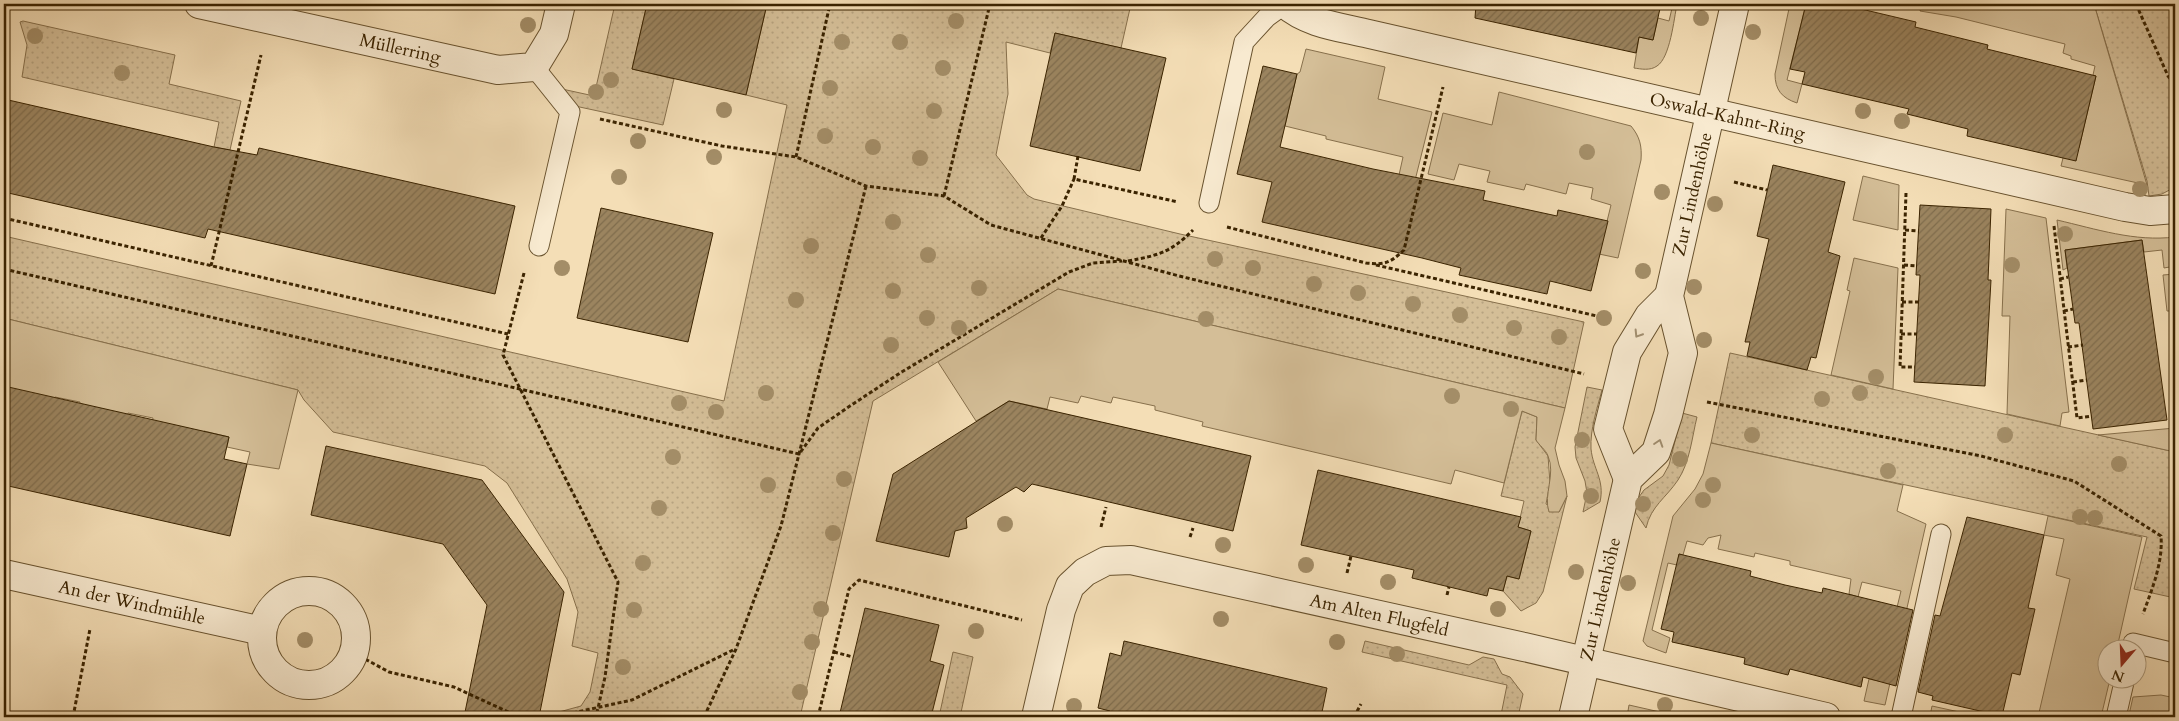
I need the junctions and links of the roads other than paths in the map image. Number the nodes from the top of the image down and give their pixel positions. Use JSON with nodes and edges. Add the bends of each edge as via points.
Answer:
{"nodes":[{"id":1,"x":199,"y":4,"type":"edge"},
{"id":2,"x":561,"y":4,"type":"edge"},
{"id":3,"x":1285,"y":4,"type":"edge"},
{"id":4,"x":1735,"y":4,"type":"edge"},
{"id":5,"x":534,"y":67,"type":"junction"},
{"id":6,"x":1712,"y":111,"type":"junction"},
{"id":7,"x":1209,"y":203,"type":"road end"},
{"id":8,"x":2175,"y":209,"type":"edge"},
{"id":9,"x":539,"y":246,"type":"road end"},
{"id":10,"x":1669,"y":296,"type":"junction"},
{"id":11,"x":1628,"y":479,"type":"junction"},
{"id":12,"x":1941,"y":534,"type":"dead end"},
{"id":13,"x":4,"y":574,"type":"edge"},
{"id":14,"x":262,"y":631,"type":"junction"},
{"id":15,"x":2146,"y":646,"type":"edge"},
{"id":16,"x":2175,"y":653,"type":"edge"},
{"id":17,"x":1586,"y":662,"type":"junction"},
{"id":18,"x":2123,"y":688,"type":"edge"},
{"id":19,"x":1036,"y":717,"type":"edge"},
{"id":20,"x":1573,"y":717,"type":"edge"},
{"id":21,"x":1826,"y":717,"type":"edge"},
{"id":22,"x":1901,"y":717,"type":"edge"},
{"id":23,"x":2116,"y":717,"type":"edge"}],
"edges":[{"from":1,"to":5,"type":"street","name":"Müllerring","via":[[498,70]]},
{"from":2,"to":5,"type":"street","via":[[554,34]]},
{"from":3,"to":6,"type":"street","name":"Oswald-Kahnt-Ring","via":[[1310,20]]},
{"from":3,"to":7,"type":"lane","via":[[1267,17],[1244,42]]},
{"from":4,"to":6,"type":"street","name":"Zur Lindenhöhe"},
{"from":5,"to":9,"type":"lane","via":[[570,112]]},
{"from":6,"to":8,"type":"street","name":"Oswald-Kahnt-Ring","via":[[2125,206],[2150,211]]},
{"from":6,"to":10,"type":"street","name":"Zur Lindenhöhe"},
{"from":11,"to":10,"type":"street","name":"Zur Lindenhöhe","one_way":true,"via":[[1656,452],[1683,353]]},
{"from":10,"to":11,"type":"street","one_way":true,"via":[[1649,316],[1627,352],[1608,429]]},
{"from":11,"to":17,"type":"street","name":"Zur Lindenhöhe"},
{"from":12,"to":22,"type":"lane"},
{"from":13,"to":14,"type":"street","name":"An der Windmühle"},
{"from":14,"to":14,"type":"street","via":[[266,616],[289,594],[320,591],[346,608],[354,622],[354,653],[335,678],[322,684],[291,682],[267,661],[262,647]]},
{"from":15,"to":16,"type":"lane"},
{"from":17,"to":19,"type":"street","name":"Am Alten Flugfeld","via":[[1131,560],[1106,561],[1084,572],[1070,586],[1061,610]]},
{"from":17,"to":20,"type":"street","name":"Zur Lindenhöhe"},
{"from":17,"to":21,"type":"street","name":"Am Alten Flugfeld"},
{"from":18,"to":23,"type":"lane"}]}
